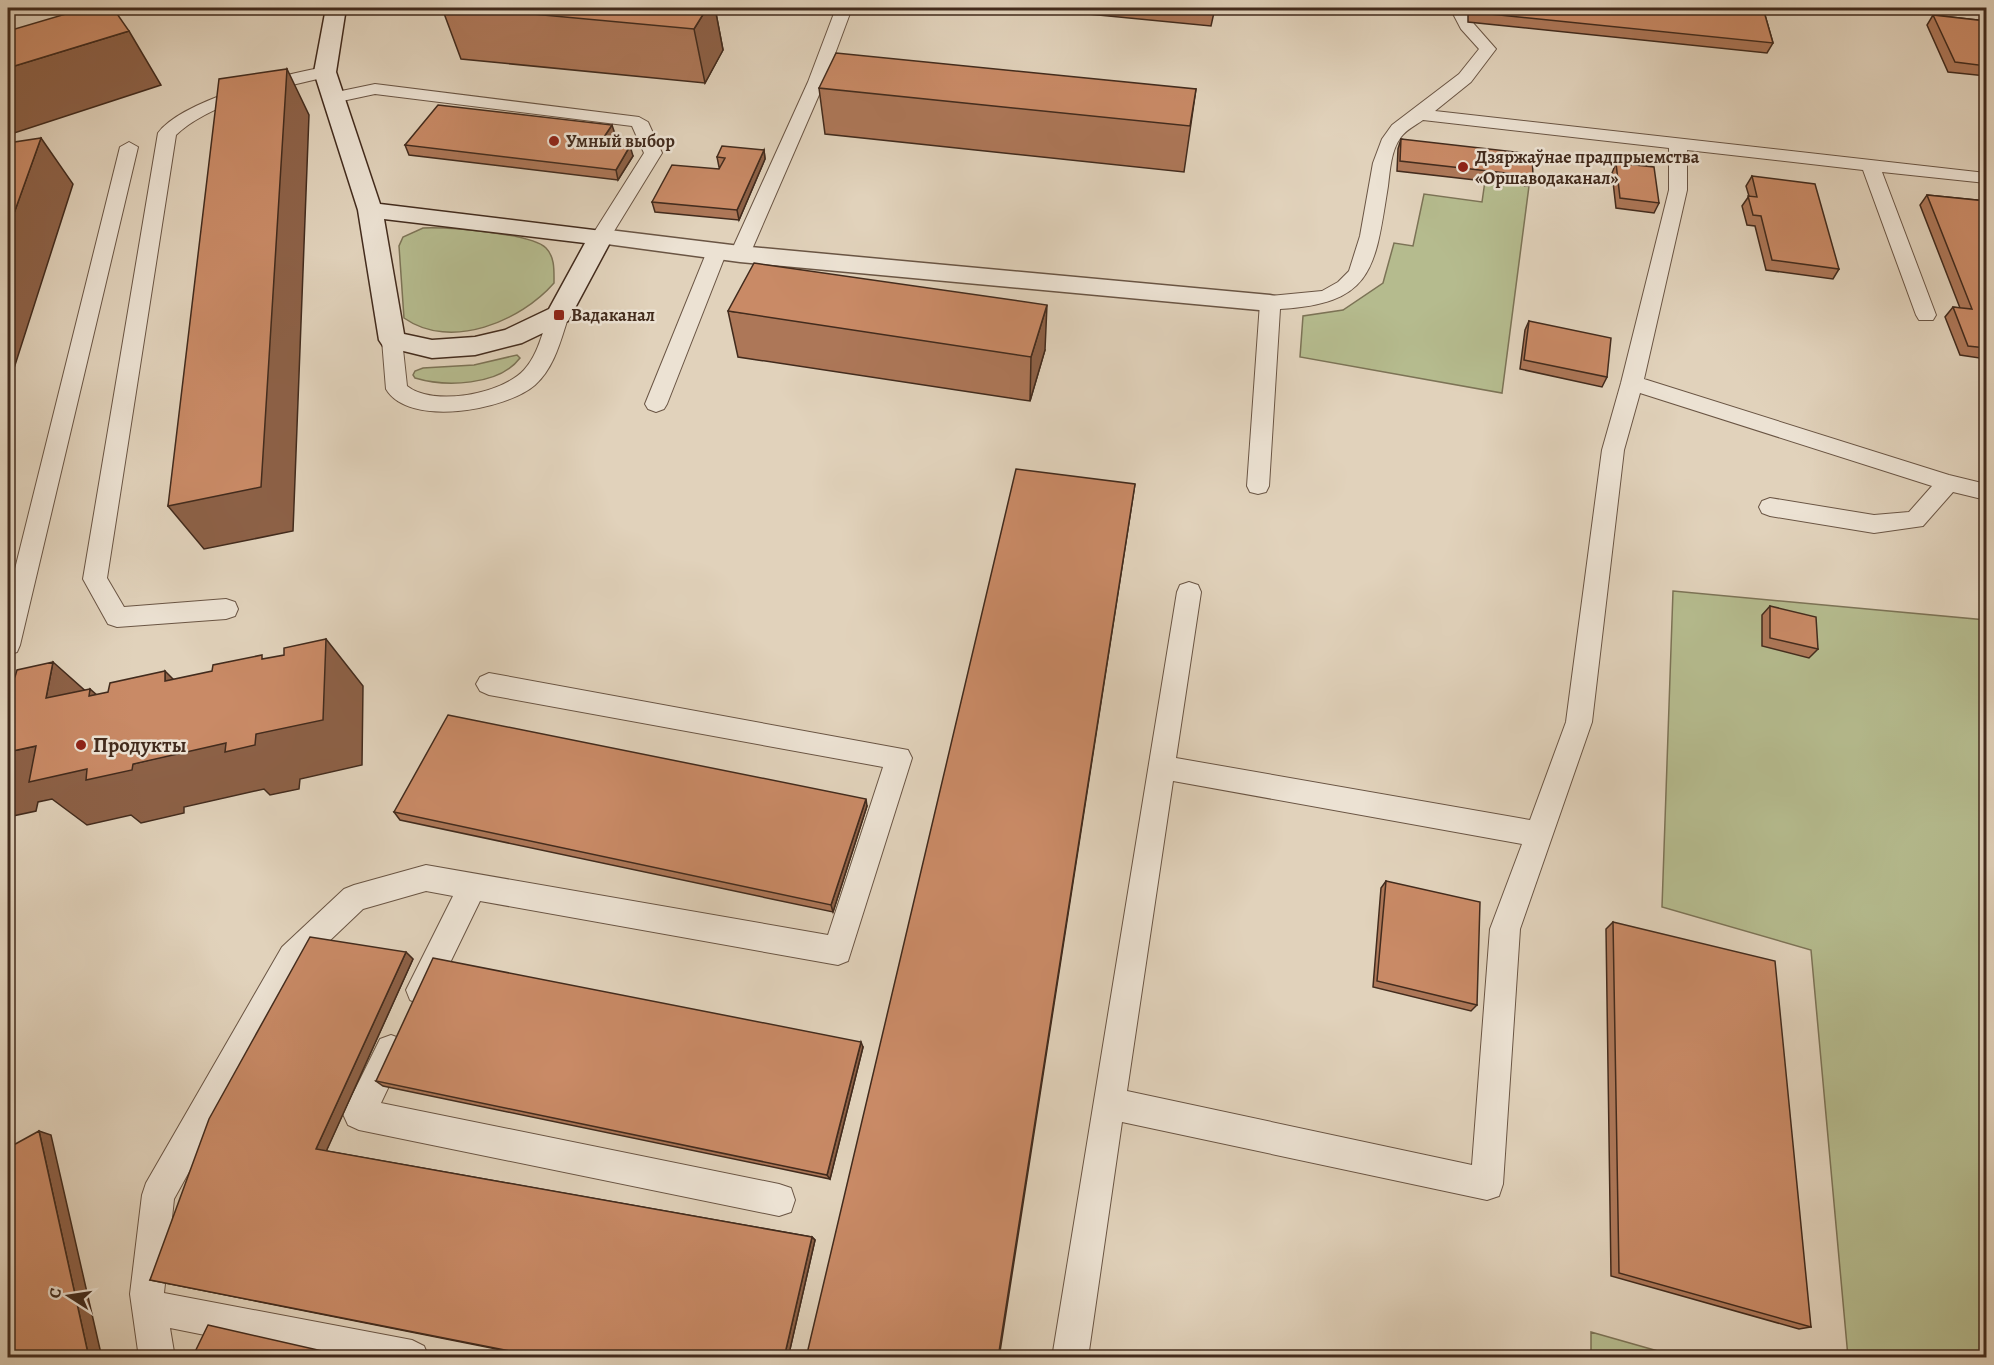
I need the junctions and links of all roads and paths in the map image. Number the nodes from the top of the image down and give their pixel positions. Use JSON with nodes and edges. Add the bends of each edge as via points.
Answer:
{"nodes":[{"id":1,"x":336,"y":8,"type":"edge"},
{"id":2,"x":844,"y":8,"type":"edge"},
{"id":3,"x":1458,"y":8,"type":"edge"},
{"id":4,"x":325,"y":72,"type":"junction"},
{"id":5,"x":816,"y":82,"type":"junction"},
{"id":6,"x":875,"y":88,"type":"edge"},
{"id":7,"x":333,"y":98,"type":"junction"},
{"id":8,"x":1419,"y":114,"type":"junction"},
{"id":9,"x":1678,"y":144,"type":"junction"},
{"id":10,"x":129,"y":147,"type":"dead end"},
{"id":11,"x":1871,"y":166,"type":"junction"},
{"id":12,"x":1986,"y":178,"type":"edge"},
{"id":13,"x":370,"y":210,"type":"junction"},
{"id":14,"x":601,"y":237,"type":"junction"},
{"id":15,"x":729,"y":252,"type":"junction"},
{"id":16,"x":1270,"y":303,"type":"junction"},
{"id":17,"x":559,"y":315,"type":"junction"},
{"id":18,"x":1926,"y":315,"type":"dead end"},
{"id":19,"x":392,"y":340,"type":"junction"},
{"id":20,"x":1632,"y":383,"type":"junction"},
{"id":21,"x":656,"y":404,"type":"dead end"},
{"id":22,"x":1948,"y":483,"type":"junction"},
{"id":23,"x":1258,"y":486,"type":"dead end"},
{"id":24,"x":1986,"y":492,"type":"edge"},
{"id":25,"x":1770,"y":507,"type":"dead end"},
{"id":26,"x":1189,"y":592,"type":"dead end"},
{"id":27,"x":226,"y":609,"type":"dead end"},
{"id":28,"x":8,"y":645,"type":"edge"},
{"id":29,"x":489,"y":684,"type":"dead end"},
{"id":30,"x":1161,"y":767,"type":"junction"},
{"id":31,"x":1538,"y":834,"type":"junction"},
{"id":32,"x":473,"y":886,"type":"junction"},
{"id":33,"x":1109,"y":1102,"type":"junction"},
{"id":34,"x":779,"y":1200,"type":"dead end"},
{"id":35,"x":149,"y":1307,"type":"junction"},
{"id":36,"x":157,"y":1358,"type":"edge"},
{"id":37,"x":412,"y":1358,"type":"edge"},
{"id":38,"x":1070,"y":1358,"type":"edge"}],
"edges":[{"from":1,"to":4,"type":"street"},
{"from":2,"to":5,"type":"lane"},
{"from":3,"to":8,"type":"lane","via":[[1467,26],[1488,49],[1478,68]]},
{"from":4,"to":7,"type":"street"},
{"from":4,"to":27,"type":"lane","via":[[287,79],[186,116],[167,133],[94,579],[117,617]]},
{"from":5,"to":6,"type":"lane"},
{"from":5,"to":15,"type":"lane"},
{"from":7,"to":13,"type":"street"},
{"from":7,"to":14,"type":"lane","via":[[375,89],[639,122],[653,153]]},
{"from":8,"to":9,"type":"lane"},
{"from":8,"to":16,"type":"lane","via":[[1394,133],[1383,158],[1366,256],[1350,286],[1328,297]]},
{"from":9,"to":11,"type":"lane"},
{"from":9,"to":20,"type":"lane","via":[[1678,190]]},
{"from":10,"to":28,"type":"lane"},
{"from":11,"to":12,"type":"lane"},
{"from":11,"to":18,"type":"lane"},
{"from":13,"to":14,"type":"street"},
{"from":13,"to":19,"type":"street"},
{"from":14,"to":15,"type":"street"},
{"from":14,"to":17,"type":"street"},
{"from":15,"to":16,"type":"street"},
{"from":15,"to":21,"type":"lane"},
{"from":16,"to":23,"type":"lane"},
{"from":17,"to":19,"type":"street","via":[[513,337],[476,346],[432,349]]},
{"from":17,"to":19,"type":"lane","via":[[542,360],[528,380],[509,393],[466,402],[410,399],[397,389]]},
{"from":20,"to":22,"type":"lane"},
{"from":20,"to":31,"type":"lane","via":[[1613,450],[1579,722]]},
{"from":22,"to":24,"type":"lane"},
{"from":22,"to":25,"type":"lane","via":[[1915,520],[1874,524]]},
{"from":26,"to":30,"type":"lane"},
{"from":29,"to":32,"type":"lane","via":[[899,758],[838,951]]},
{"from":30,"to":31,"type":"lane"},
{"from":30,"to":33,"type":"lane"},
{"from":31,"to":33,"type":"lane","via":[[1505,929],[1487,1184]]},
{"from":32,"to":34,"type":"lane","via":[[359,1114]]},
{"from":32,"to":35,"type":"lane","via":[[426,878],[354,898],[292,957],[158,1195],[147,1294]]},
{"from":33,"to":38,"type":"lane"},
{"from":35,"to":36,"type":"lane"},
{"from":35,"to":37,"type":"lane"}]}
